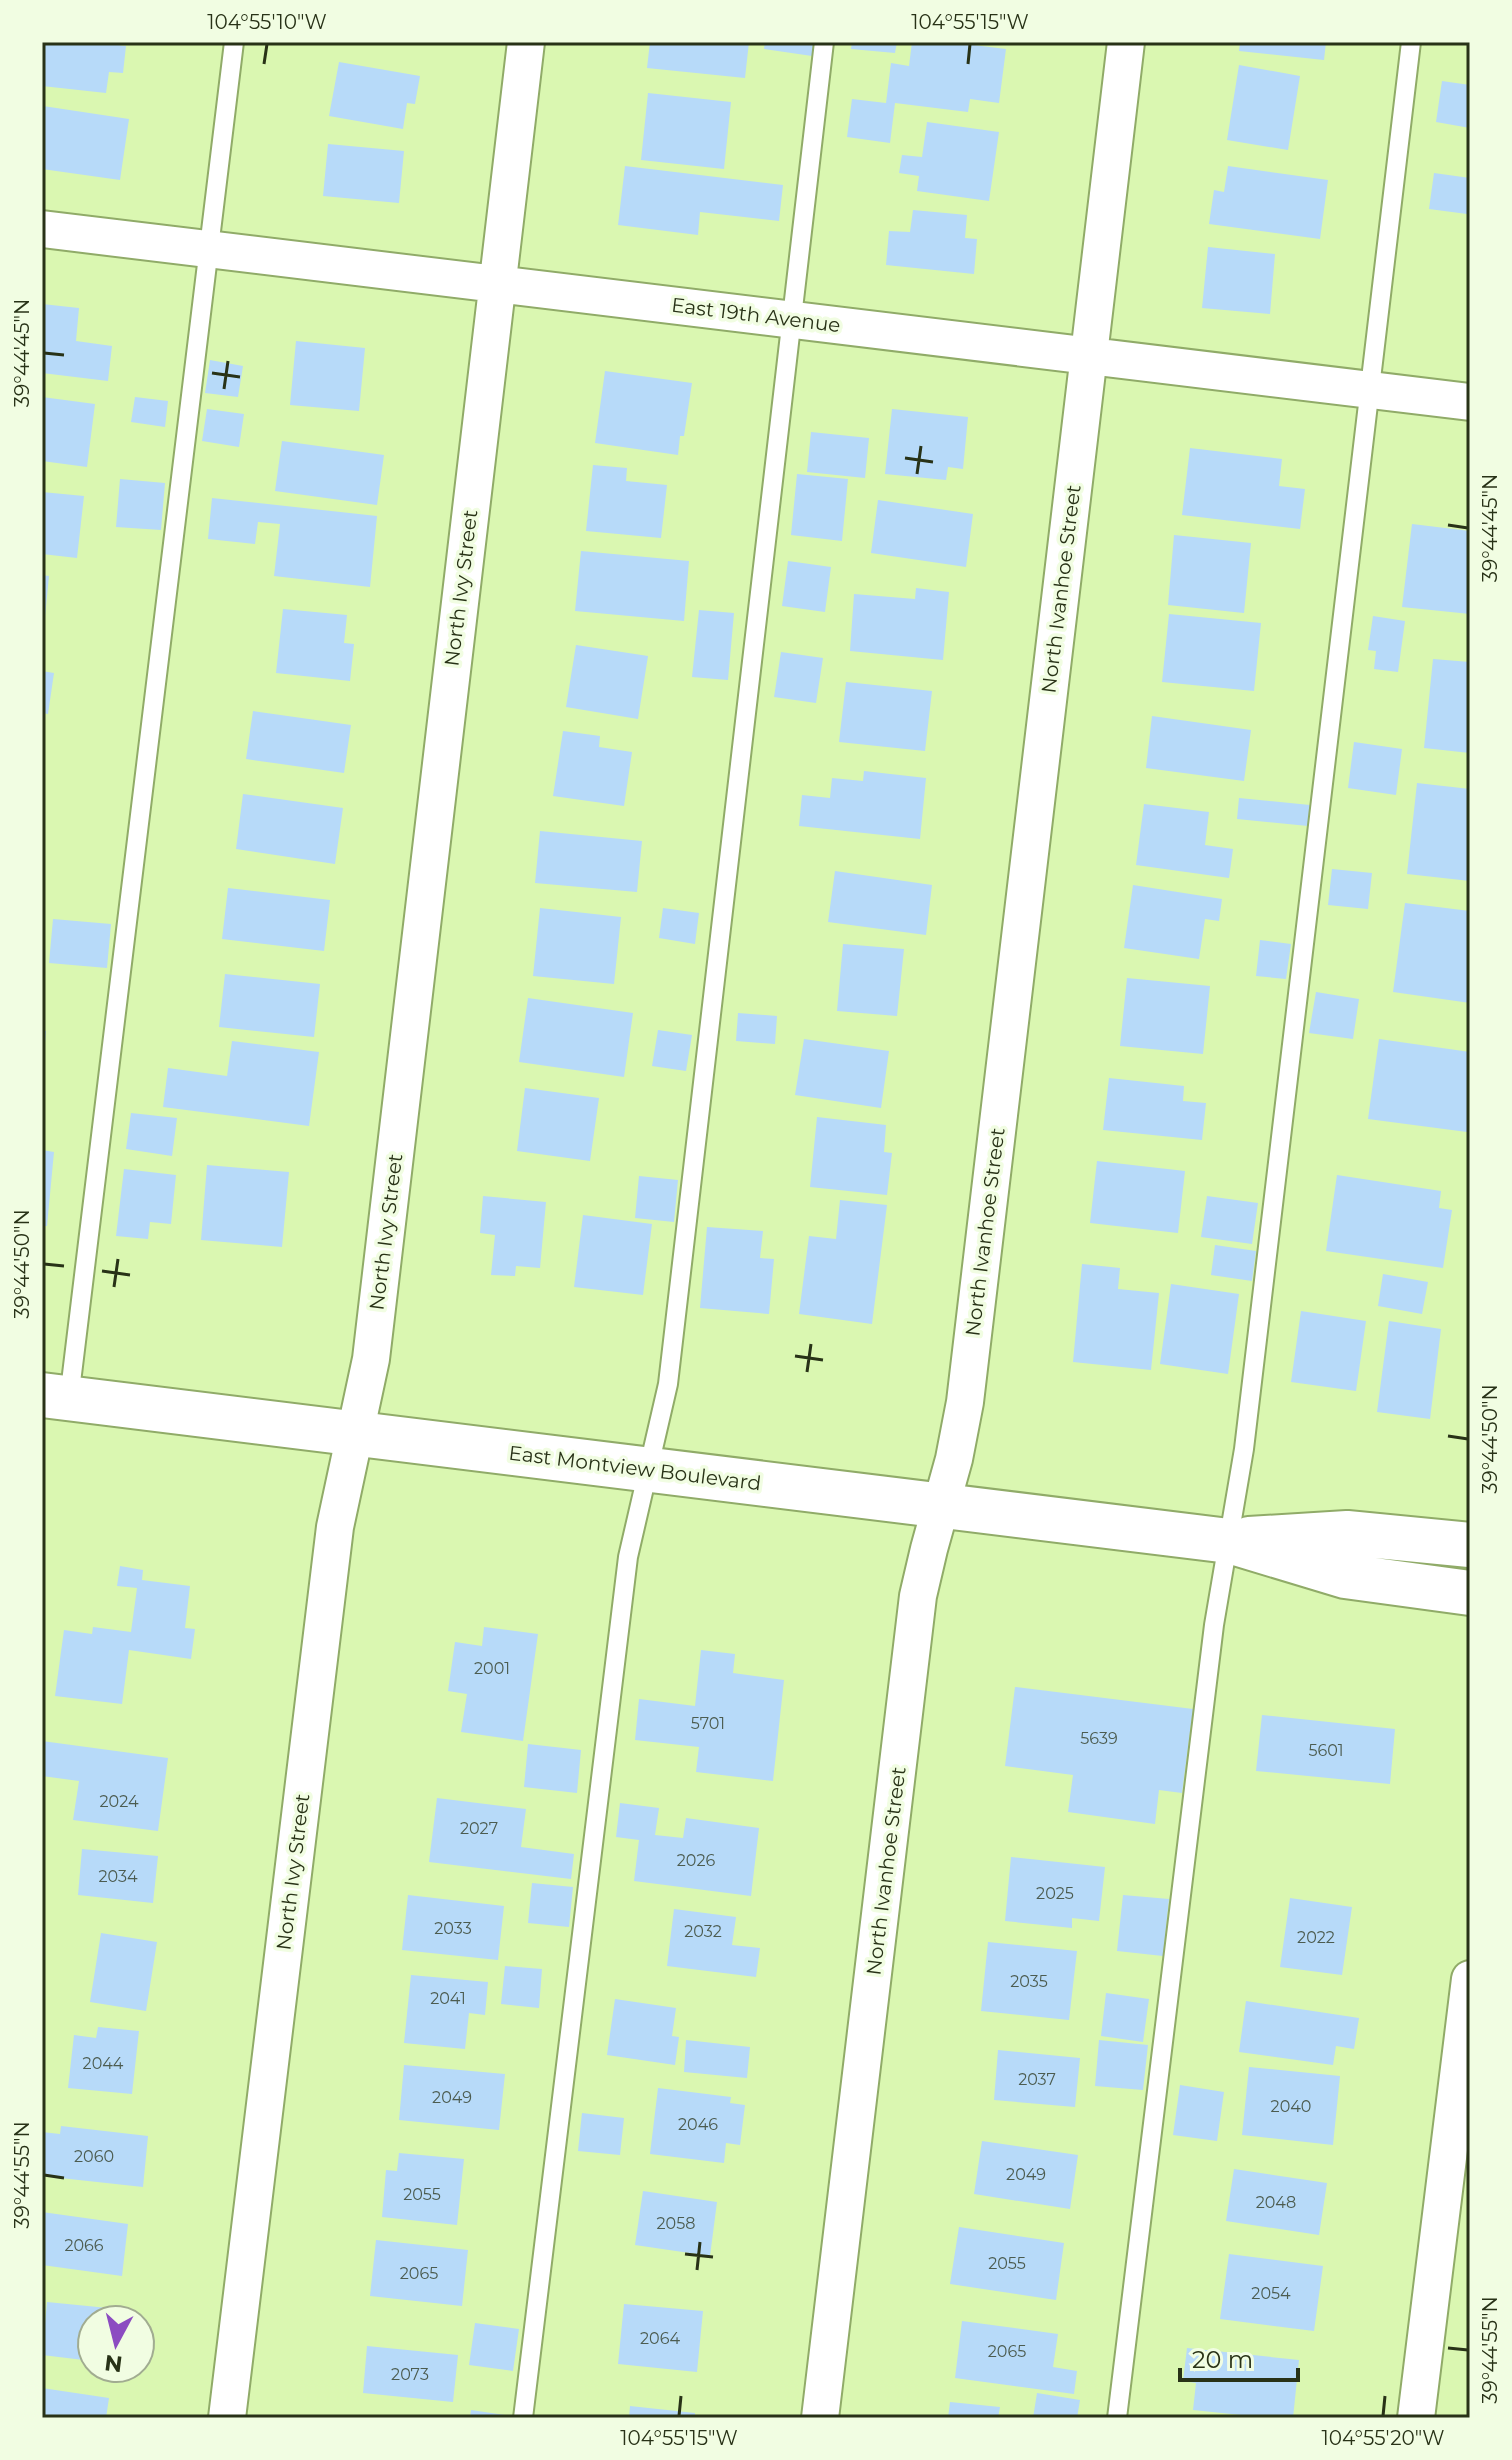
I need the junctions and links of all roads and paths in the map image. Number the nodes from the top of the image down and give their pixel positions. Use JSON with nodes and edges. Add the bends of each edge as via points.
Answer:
{"nodes":[{"id":1,"x":234,"y":42,"type":"edge"},
{"id":2,"x":526,"y":42,"type":"edge"},
{"id":3,"x":824,"y":42,"type":"edge"},
{"id":4,"x":1126,"y":42,"type":"edge"},
{"id":5,"x":1411,"y":42,"type":"edge"},
{"id":6,"x":42,"y":229,"type":"edge"},
{"id":7,"x":210,"y":249,"type":"junction"},
{"id":8,"x":497,"y":283,"type":"junction"},
{"id":9,"x":791,"y":319,"type":"junction"},
{"id":10,"x":1089,"y":357,"type":"junction"},
{"id":11,"x":1369,"y":390,"type":"junction"},
{"id":12,"x":1470,"y":402,"type":"edge"},
{"id":13,"x":55,"y":1397,"type":"edge"},
{"id":14,"x":354,"y":1433,"type":"junction"},
{"id":15,"x":649,"y":1469,"type":"junction"},
{"id":16,"x":942,"y":1505,"type":"junction"},
{"id":17,"x":1229,"y":1541,"type":"junction"},
{"id":18,"x":1470,"y":1545,"type":"edge"},
{"id":19,"x":1470,"y":1593,"type":"edge"},
{"id":20,"x":1470,"y":1979,"type":"edge"},
{"id":21,"x":227,"y":2418,"type":"edge"},
{"id":22,"x":523,"y":2418,"type":"edge"},
{"id":23,"x":820,"y":2418,"type":"edge"},
{"id":24,"x":1117,"y":2418,"type":"edge"},
{"id":25,"x":1416,"y":2418,"type":"edge"}],
"edges":[{"from":1,"to":7,"type":"lane"},
{"from":2,"to":8,"type":"street","name":"North Ivy Street"},
{"from":3,"to":9,"type":"lane"},
{"from":4,"to":10,"type":"street","name":"North Ivanhoe Street"},
{"from":5,"to":11,"type":"lane"},
{"from":6,"to":7,"type":"street","name":"East 19th Avenue"},
{"from":7,"to":8,"type":"street","name":"East 19th Avenue"},
{"from":7,"to":13,"type":"lane"},
{"from":8,"to":9,"type":"street","name":"East 19th Avenue"},
{"from":8,"to":14,"type":"street","name":"North Ivy Street","via":[[373,1345]]},
{"from":9,"to":10,"type":"street","name":"East 19th Avenue"},
{"from":9,"to":15,"type":"lane","via":[[668,1384]]},
{"from":10,"to":11,"type":"street","name":"East 19th Avenue"},
{"from":10,"to":16,"type":"street","name":"North Ivanhoe Street","via":[[965,1402]]},
{"from":11,"to":12,"type":"street","name":"East 19th Avenue"},
{"from":11,"to":17,"type":"lane"},
{"from":13,"to":14,"type":"street","name":"East Montview Boulevard"},
{"from":14,"to":15,"type":"street","name":"East Montview Boulevard"},
{"from":14,"to":21,"type":"street","name":"North Ivy Street","via":[[335,1527]]},
{"from":15,"to":16,"type":"street","name":"East Montview Boulevard"},
{"from":15,"to":22,"type":"lane","via":[[628,1557]]},
{"from":16,"to":17,"type":"street","name":"East Montview Boulevard"},
{"from":16,"to":23,"type":"street","name":"North Ivanhoe Street","via":[[918,1596]]},
{"from":17,"to":18,"type":"street","name":"East Montview Boulevard","via":[[1347,1533]]},
{"from":17,"to":19,"type":"street","name":"East Montview Boulevard","via":[[1345,1576]]},
{"from":17,"to":24,"type":"lane","via":[[1214,1625]]},
{"from":20,"to":25,"type":"street"}]}
